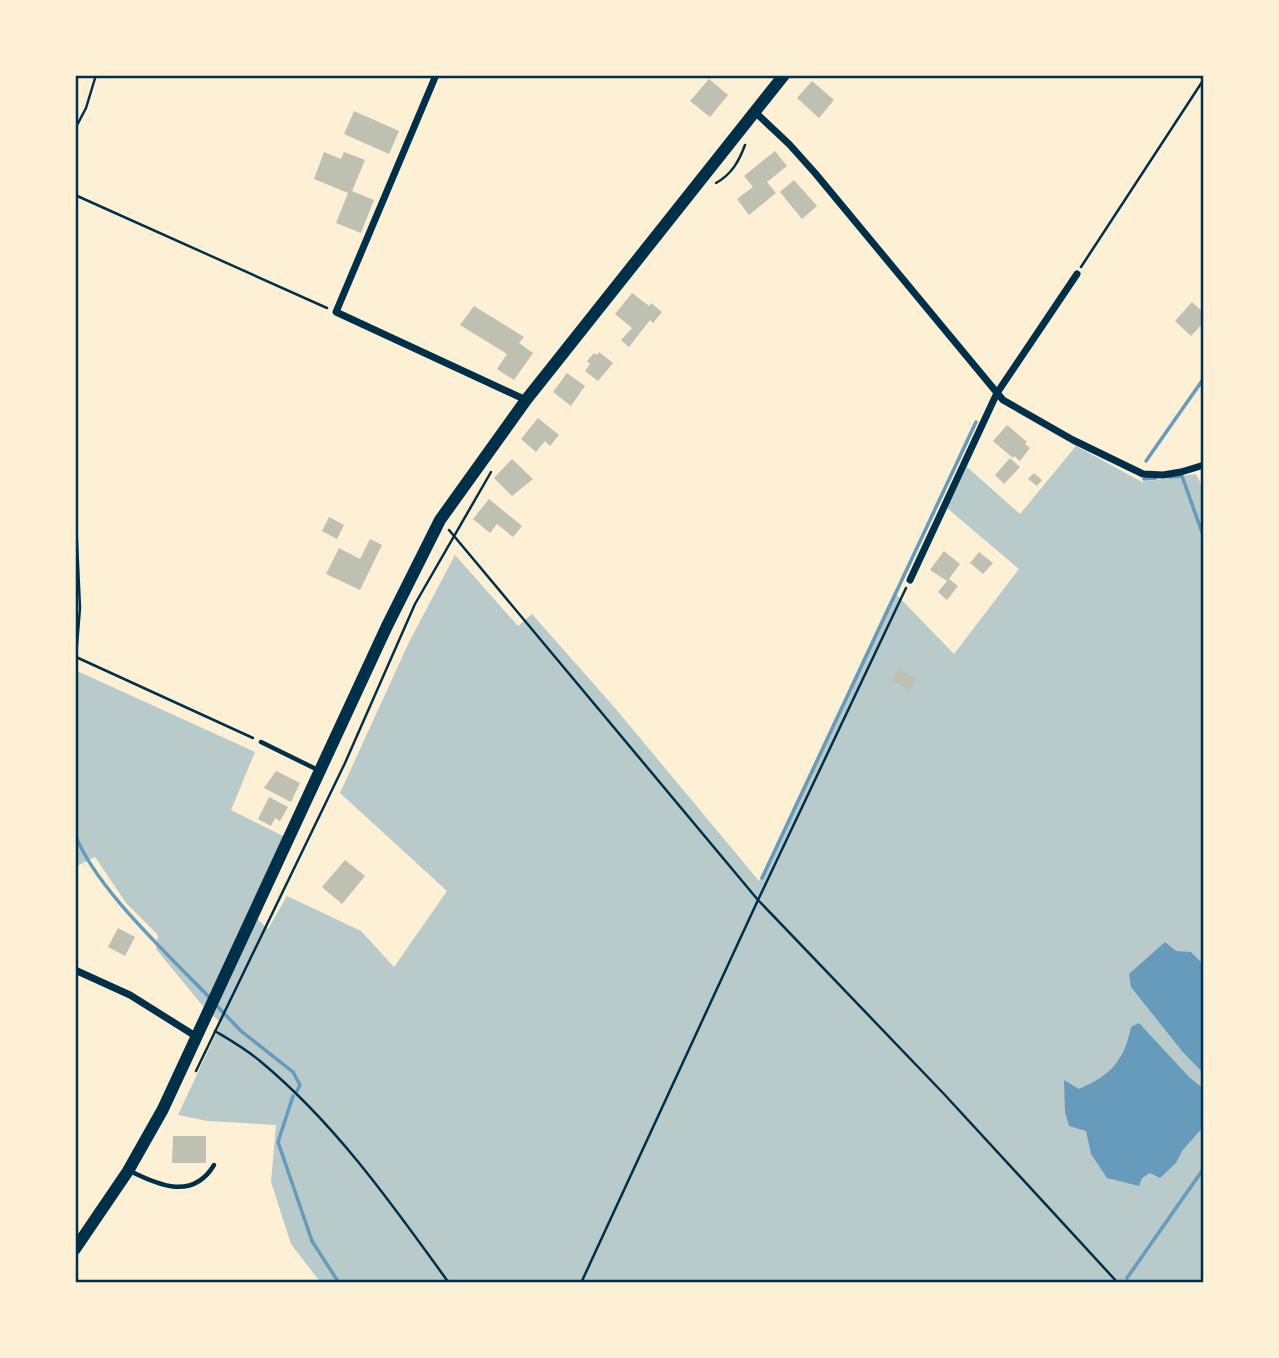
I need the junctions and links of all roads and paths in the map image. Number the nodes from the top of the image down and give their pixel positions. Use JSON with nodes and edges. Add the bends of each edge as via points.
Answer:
{"nodes":[{"id":1,"x":96,"y":75,"type":"edge"},
{"id":2,"x":436,"y":75,"type":"edge"},
{"id":3,"x":783,"y":75,"type":"edge"},
{"id":4,"x":1204,"y":79,"type":"edge"},
{"id":5,"x":754,"y":111,"type":"junction"},
{"id":6,"x":75,"y":129,"type":"edge"},
{"id":7,"x":747,"y":140,"type":"dead end"},
{"id":8,"x":712,"y":185,"type":"dead end"},
{"id":9,"x":75,"y":195,"type":"edge"},
{"id":10,"x":1077,"y":274,"type":"joint"},
{"id":11,"x":336,"y":312,"type":"junction"},
{"id":12,"x":997,"y":393,"type":"junction"},
{"id":13,"x":526,"y":401,"type":"junction"},
{"id":14,"x":1204,"y":465,"type":"edge"},
{"id":15,"x":495,"y":466,"type":"dead end"},
{"id":16,"x":75,"y":498,"type":"edge"},
{"id":17,"x":440,"y":520,"type":"junction"},
{"id":18,"x":453,"y":537,"type":"junction"},
{"id":19,"x":910,"y":580,"type":"joint"},
{"id":20,"x":261,"y":742,"type":"joint"},
{"id":21,"x":321,"y":771,"type":"junction"},
{"id":22,"x":758,"y":900,"type":"junction"},
{"id":23,"x":75,"y":970,"type":"edge"},
{"id":24,"x":197,"y":1037,"type":"junction"},
{"id":25,"x":214,"y":1165,"type":"dead end"},
{"id":26,"x":128,"y":1171,"type":"junction"},
{"id":27,"x":75,"y":1249,"type":"edge"},
{"id":28,"x":449,"y":1283,"type":"edge"},
{"id":29,"x":581,"y":1283,"type":"edge"},
{"id":30,"x":1118,"y":1283,"type":"edge"}],
"edges":[{"from":1,"to":6,"type":"path"},
{"from":2,"to":11,"type":"street"},
{"from":3,"to":5,"type":"main road"},
{"from":4,"to":10,"type":"path"},
{"from":5,"to":12,"type":"street","via":[[815,173]]},
{"from":5,"to":13,"type":"main road"},
{"from":7,"to":8,"type":"path","via":[[733,169]]},
{"from":9,"to":11,"type":"path"},
{"from":10,"to":12,"type":"street"},
{"from":11,"to":13,"type":"street"},
{"from":12,"to":14,"type":"street","via":[[1025,414],[1143,474],[1172,474]]},
{"from":12,"to":19,"type":"street"},
{"from":13,"to":17,"type":"main road"},
{"from":15,"to":18,"type":"path"},
{"from":16,"to":20,"type":"path","via":[[80,608],[76,657]]},
{"from":17,"to":18,"type":"path"},
{"from":17,"to":21,"type":"main road"},
{"from":18,"to":22,"type":"path"},
{"from":18,"to":28,"type":"path","via":[[415,604],[345,763],[216,1031],[259,1060],[303,1101],[375,1181]]},
{"from":19,"to":22,"type":"path"},
{"from":20,"to":21,"type":"lane"},
{"from":21,"to":24,"type":"main road"},
{"from":22,"to":29,"type":"path"},
{"from":22,"to":30,"type":"path"},
{"from":23,"to":24,"type":"street","via":[[130,995]]},
{"from":24,"to":26,"type":"main road"},
{"from":25,"to":26,"type":"lane","via":[[201,1182],[183,1188]]},
{"from":26,"to":27,"type":"main road"}]}
